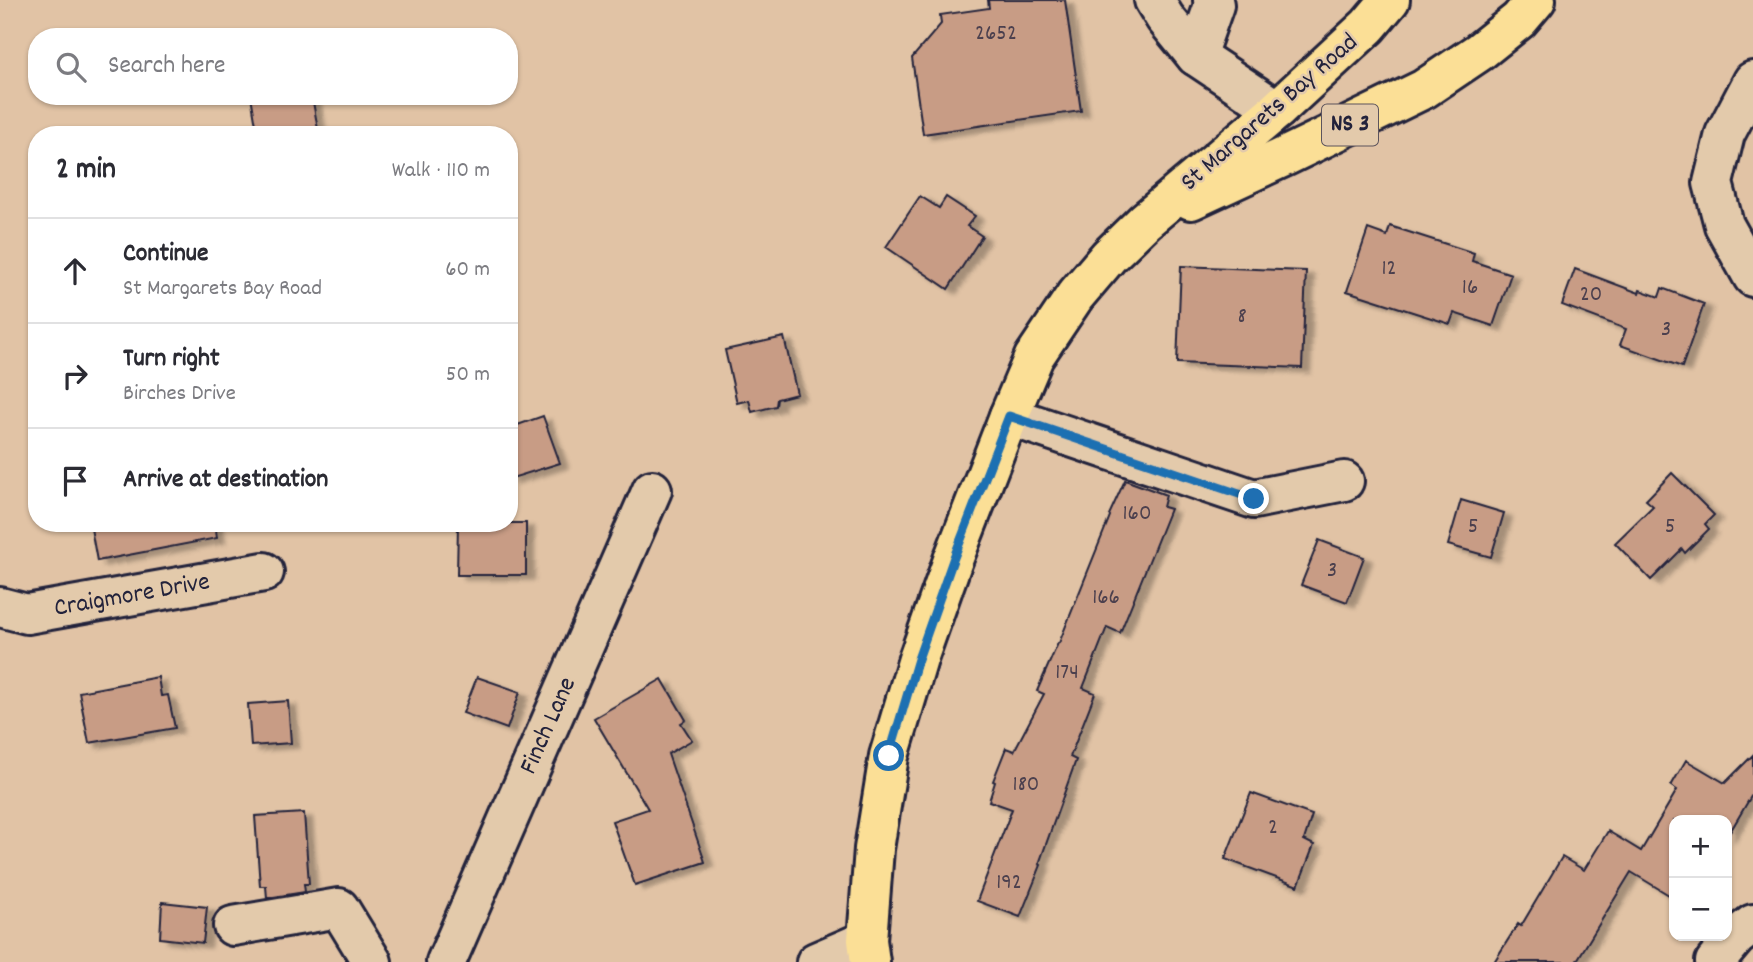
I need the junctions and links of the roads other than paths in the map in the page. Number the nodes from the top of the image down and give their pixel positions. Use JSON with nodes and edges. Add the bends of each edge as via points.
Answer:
{"nodes":[{"id":1,"x":1154,"y":0,"type":"edge"},
{"id":2,"x":1213,"y":0,"type":"edge"},
{"id":3,"x":1390,"y":0,"type":"edge"},
{"id":4,"x":1536,"y":0,"type":"edge"},
{"id":5,"x":1196,"y":56,"type":"junction"},
{"id":6,"x":1753,"y":81,"type":"edge"},
{"id":7,"x":1277,"y":110,"type":"junction"},
{"id":8,"x":1145,"y":222,"type":"junction"},
{"id":9,"x":1753,"y":277,"type":"edge"},
{"id":10,"x":1009,"y":416,"type":"junction"},
{"id":11,"x":1344,"y":481,"type":"dead end"},
{"id":12,"x":652,"y":490,"type":"dead end"},
{"id":13,"x":264,"y":572,"type":"dead end"},
{"id":14,"x":0,"y":607,"type":"edge"},
{"id":15,"x":1753,"y":923,"type":"edge"},
{"id":16,"x":233,"y":926,"type":"dead end"},
{"id":17,"x":868,"y":951,"type":"edge"},
{"id":18,"x":372,"y":962,"type":"edge"},
{"id":19,"x":446,"y":962,"type":"edge"},
{"id":20,"x":817,"y":962,"type":"edge"},
{"id":21,"x":1715,"y":962,"type":"edge"}],
"edges":[{"from":1,"to":5,"type":"street"},
{"from":2,"to":5,"type":"street"},
{"from":3,"to":7,"type":"main road","name":"St Margarets Bay Road","number":"NS 3"},
{"from":4,"to":8,"type":"main road","name":"St Margarets Bay Road","number":"NS 3","via":[[1479,52],[1424,89]]},
{"from":5,"to":7,"type":"street"},
{"from":6,"to":9,"type":"street","via":[[1725,134],[1713,183],[1724,225]]},
{"from":7,"to":8,"type":"main road","name":"St Margarets Bay Road","number":"NS 3"},
{"from":8,"to":10,"type":"main road","name":"St Margarets Bay Road","number":"NS 3","via":[[1074,296],[1034,357]]},
{"from":10,"to":11,"type":"street","via":[[1254,499]]},
{"from":10,"to":17,"type":"main road","name":"St Margarets Bay Road","number":"NS 3","via":[[918,659],[889,756],[874,849]]},
{"from":12,"to":19,"type":"street","name":"Finch Lane"},
{"from":13,"to":14,"type":"street","name":"Craigmore Drive","via":[[27,614]]},
{"from":15,"to":21,"type":"street"},
{"from":16,"to":18,"type":"street","via":[[339,908]]},
{"from":17,"to":20,"type":"street"}]}
